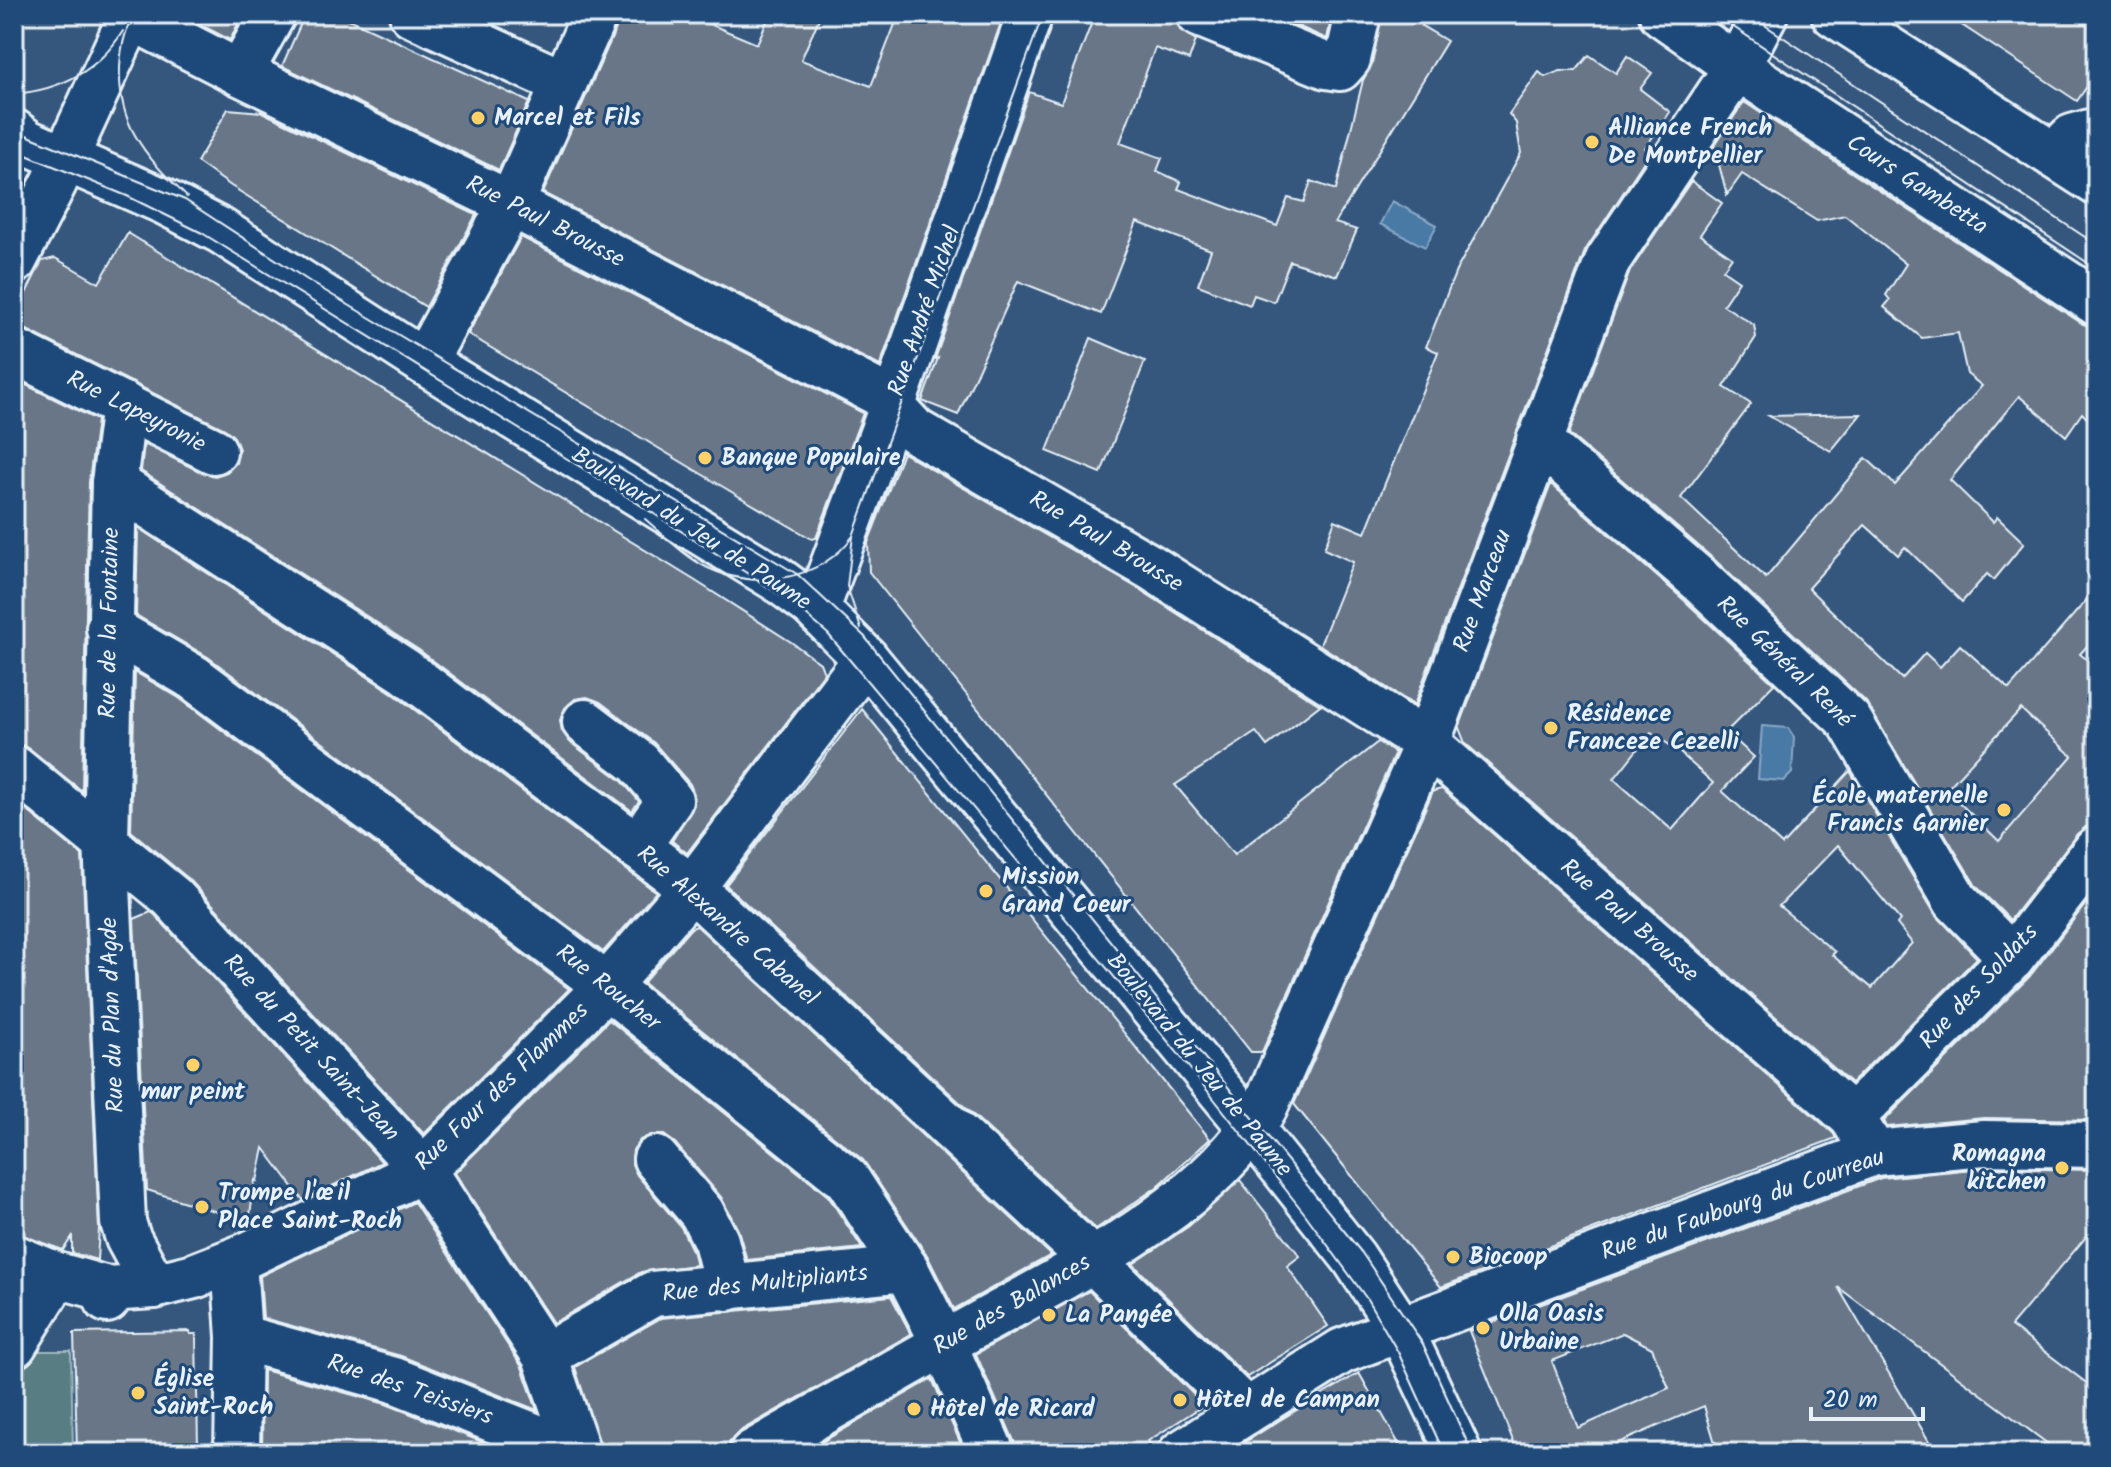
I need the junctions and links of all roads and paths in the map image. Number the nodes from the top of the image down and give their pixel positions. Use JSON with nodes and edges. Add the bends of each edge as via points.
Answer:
{"nodes":[{"id":1,"x":273,"y":14,"type":"edge"},
{"id":2,"x":412,"y":14,"type":"edge"},
{"id":3,"x":595,"y":14,"type":"edge"},
{"id":4,"x":1030,"y":14,"type":"edge"},
{"id":5,"x":1199,"y":14,"type":"edge"},
{"id":6,"x":1358,"y":14,"type":"edge"},
{"id":7,"x":1662,"y":14,"type":"edge"},
{"id":8,"x":1765,"y":14,"type":"edge"},
{"id":9,"x":1834,"y":14,"type":"edge"},
{"id":10,"x":129,"y":16,"type":"edge"},
{"id":11,"x":1737,"y":67,"type":"junction"},
{"id":12,"x":240,"y":73,"type":"junction"},
{"id":13,"x":564,"y":83,"type":"junction"},
{"id":14,"x":2097,"y":130,"type":"edge"},
{"id":15,"x":14,"y":132,"type":"edge"},
{"id":16,"x":72,"y":144,"type":"junction"},
{"id":17,"x":2054,"y":155,"type":"junction"},
{"id":18,"x":2097,"y":183,"type":"edge"},
{"id":19,"x":511,"y":204,"type":"junction"},
{"id":20,"x":14,"y":261,"type":"edge"},
{"id":21,"x":2097,"y":303,"type":"edge"},
{"id":22,"x":14,"y":351,"type":"edge"},
{"id":23,"x":424,"y":362,"type":"junction"},
{"id":24,"x":124,"y":405,"type":"junction"},
{"id":25,"x":892,"y":407,"type":"junction"},
{"id":26,"x":1539,"y":441,"type":"junction"},
{"id":27,"x":214,"y":451,"type":"dead end"},
{"id":28,"x":114,"y":483,"type":"junction"},
{"id":29,"x":811,"y":604,"type":"junction"},
{"id":30,"x":109,"y":628,"type":"junction"},
{"id":31,"x":866,"y":659,"type":"junction"},
{"id":32,"x":585,"y":722,"type":"dead end"},
{"id":33,"x":1427,"y":743,"type":"junction"},
{"id":34,"x":20,"y":788,"type":"edge"},
{"id":35,"x":106,"y":841,"type":"junction"},
{"id":36,"x":637,"y":847,"type":"junction"},
{"id":37,"x":2097,"y":849,"type":"edge"},
{"id":38,"x":692,"y":888,"type":"junction"},
{"id":39,"x":2012,"y":958,"type":"junction"},
{"id":40,"x":607,"y":986,"type":"junction"},
{"id":41,"x":1251,"y":1128,"type":"junction"},
{"id":42,"x":1863,"y":1135,"type":"junction"},
{"id":43,"x":2096,"y":1146,"type":"edge"},
{"id":44,"x":656,"y":1159,"type":"dead end"},
{"id":45,"x":423,"y":1170,"type":"junction"},
{"id":46,"x":14,"y":1257,"type":"edge"},
{"id":47,"x":1093,"y":1260,"type":"junction"},
{"id":48,"x":234,"y":1261,"type":"junction"},
{"id":49,"x":906,"y":1269,"type":"junction"},
{"id":50,"x":57,"y":1275,"type":"junction"},
{"id":51,"x":154,"y":1286,"type":"junction"},
{"id":52,"x":728,"y":1288,"type":"junction"},
{"id":53,"x":1409,"y":1324,"type":"junction"},
{"id":54,"x":239,"y":1337,"type":"junction"},
{"id":55,"x":944,"y":1344,"type":"junction"},
{"id":56,"x":14,"y":1345,"type":"edge"},
{"id":57,"x":545,"y":1356,"type":"junction"},
{"id":58,"x":1246,"y":1411,"type":"junction"},
{"id":59,"x":237,"y":1453,"type":"edge"},
{"id":60,"x":578,"y":1453,"type":"edge"},
{"id":61,"x":752,"y":1453,"type":"edge"},
{"id":62,"x":992,"y":1453,"type":"edge"},
{"id":63,"x":1181,"y":1453,"type":"edge"},
{"id":64,"x":1459,"y":1453,"type":"edge"}],
"edges":[{"from":1,"to":12,"type":"street"},
{"from":2,"to":13,"type":"street"},
{"from":3,"to":13,"type":"street"},
{"from":4,"to":25,"type":"street","name":"Rue André Michel"},
{"from":5,"to":6,"type":"street","via":[[1340,68],[1348,59]]},
{"from":7,"to":11,"type":"street","name":"Cours Gambetta"},
{"from":8,"to":11,"type":"street"},
{"from":9,"to":17,"type":"street"},
{"from":10,"to":12,"type":"street","name":"Rue Paul Brousse"},
{"from":10,"to":16,"type":"street"},
{"from":11,"to":21,"type":"street","name":"Cours Gambetta"},
{"from":11,"to":26,"type":"street","name":"Rue Marceau","via":[[1608,260]]},
{"from":12,"to":19,"type":"street","name":"Rue Paul Brousse"},
{"from":13,"to":19,"type":"street"},
{"from":14,"to":17,"type":"street","via":[[2072,137]]},
{"from":15,"to":16,"type":"street","name":"Boulevard du Jeu de Paume","via":[[27,142]]},
{"from":16,"to":20,"type":"street"},
{"from":16,"to":23,"type":"street","name":"Boulevard du Jeu de Paume","via":[[221,231]]},
{"from":17,"to":18,"type":"street"},
{"from":19,"to":23,"type":"street"},
{"from":19,"to":25,"type":"street","name":"Rue Paul Brousse","via":[[882,395]]},
{"from":22,"to":24,"type":"street","name":"Rue Lapeyronie"},
{"from":23,"to":29,"type":"street","name":"Boulevard du Jeu de Paume","via":[[718,541]]},
{"from":24,"to":27,"type":"street","name":"Rue Lapeyronie"},
{"from":24,"to":28,"type":"street","name":"Rue de la Fontaine"},
{"from":25,"to":29,"type":"street","name":"Rue André Michel","via":[[822,595]]},
{"from":25,"to":33,"type":"street","name":"Rue Paul Brousse","via":[[915,431],[1152,568]]},
{"from":26,"to":33,"type":"street","name":"Rue Marceau"},
{"from":26,"to":39,"type":"street","name":"Rue Général René","via":[[1701,581],[1849,720],[1956,901]]},
{"from":28,"to":30,"type":"street","name":"Rue de la Fontaine"},
{"from":28,"to":36,"type":"street","name":"Rue Alexandre Cabanel","via":[[405,671]]},
{"from":29,"to":31,"type":"street","name":"Boulevard du Jeu de Paume"},
{"from":30,"to":35,"type":"street","name":"Rue de la Fontaine"},
{"from":30,"to":40,"type":"street","name":"Rue Roucher","via":[[193,677]]},
{"from":31,"to":38,"type":"street","name":"Rue Four des Flammes"},
{"from":31,"to":41,"type":"street","name":"Boulevard du Jeu de Paume"},
{"from":32,"to":36,"type":"street","via":[[639,763],[670,800]]},
{"from":33,"to":41,"type":"street","name":"Rue Marceau","via":[[1265,1107]]},
{"from":33,"to":42,"type":"street","name":"Rue Paul Brousse"},
{"from":34,"to":35,"type":"street","name":"Rue du Petit Saint-Jean"},
{"from":35,"to":45,"type":"street","name":"Rue du Petit Saint-Jean","via":[[172,897]]},
{"from":35,"to":51,"type":"street","name":"Rue du Plan d'Agde","via":[[123,1222]]},
{"from":36,"to":38,"type":"street","name":"Rue Alexandre Cabanel"},
{"from":37,"to":39,"type":"street","name":"Rue des Soldats"},
{"from":38,"to":40,"type":"street","name":"Rue Four des Flammes"},
{"from":38,"to":47,"type":"street","name":"Rue Alexandre Cabanel"},
{"from":39,"to":42,"type":"street","name":"Rue des Soldats"},
{"from":40,"to":45,"type":"street","name":"Rue Four des Flammes"},
{"from":40,"to":49,"type":"street","name":"Rue Roucher","via":[[847,1179]]},
{"from":41,"to":47,"type":"street","name":"Rue des Balances","via":[[1193,1193]]},
{"from":41,"to":53,"type":"street","name":"Boulevard du Jeu de Paume"},
{"from":42,"to":43,"type":"street","name":"Rue du Faubourg du Courreau"},
{"from":42,"to":53,"type":"street","name":"Rue du Faubourg du Courreau"},
{"from":44,"to":52,"type":"street","via":[[702,1213],[716,1241]]},
{"from":45,"to":48,"type":"street","name":"Rue Four des Flammes"},
{"from":45,"to":57,"type":"street","name":"Rue du Petit Saint-Jean"},
{"from":46,"to":50,"type":"street","name":"Rue Four des Flammes"},
{"from":47,"to":55,"type":"street","name":"Rue des Balances"},
{"from":47,"to":58,"type":"street","name":"Rue Alexandre Cabanel"},
{"from":48,"to":51,"type":"street","name":"Rue Four des Flammes"},
{"from":48,"to":54,"type":"street"},
{"from":49,"to":52,"type":"street","name":"Rue des Multipliants"},
{"from":49,"to":55,"type":"street","name":"Rue Roucher"},
{"from":50,"to":51,"type":"street","name":"Rue Four des Flammes","via":[[107,1295]]},
{"from":50,"to":56,"type":"street"},
{"from":52,"to":57,"type":"street","name":"Rue des Multipliants","via":[[653,1294]]},
{"from":53,"to":58,"type":"street","name":"Rue du Faubourg du Courreau","via":[[1342,1351]]},
{"from":53,"to":64,"type":"street","name":"Boulevard du Jeu de Paume"},
{"from":54,"to":59,"type":"street"},
{"from":54,"to":60,"type":"street","name":"Rue des Teissiers","via":[[394,1380]]},
{"from":55,"to":61,"type":"street","name":"Rue des Balances"},
{"from":55,"to":62,"type":"street","name":"Rue Roucher"},
{"from":57,"to":60,"type":"street","name":"Rue du Petit Saint-Jean"},
{"from":58,"to":63,"type":"street","name":"Rue du Faubourg du Courreau"}]}
